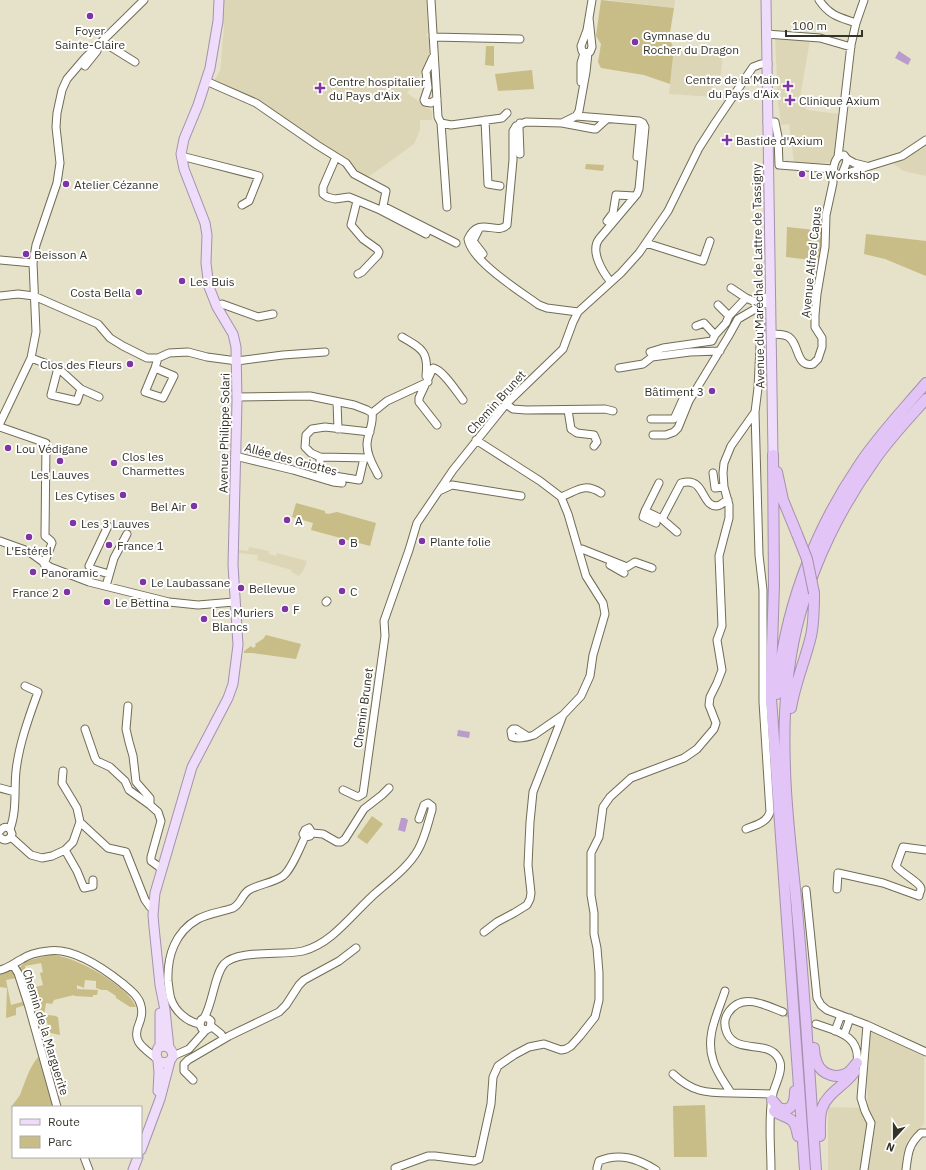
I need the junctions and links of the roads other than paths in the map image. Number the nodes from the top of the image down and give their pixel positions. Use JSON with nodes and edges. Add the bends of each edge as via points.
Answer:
{"nodes":[{"id":1,"x":144,"y":0,"type":"edge"},
{"id":2,"x":148,"y":0,"type":"edge"},
{"id":3,"x":219,"y":0,"type":"edge"},
{"id":4,"x":431,"y":0,"type":"edge"},
{"id":5,"x":592,"y":0,"type":"edge"},
{"id":6,"x":766,"y":0,"type":"edge"},
{"id":7,"x":819,"y":0,"type":"edge"},
{"id":8,"x":864,"y":0,"type":"edge"},
{"id":9,"x":590,"y":18,"type":"junction"},
{"id":10,"x":856,"y":23,"type":"junction"},
{"id":11,"x":766,"y":34,"type":"junction"},
{"id":12,"x":433,"y":38,"type":"junction"},
{"id":13,"x":520,"y":39,"type":"dead end"},
{"id":14,"x":106,"y":44,"type":"junction"},
{"id":15,"x":582,"y":44,"type":"junction"},
{"id":16,"x":591,"y":45,"type":"junction"},
{"id":17,"x":851,"y":47,"type":"junction"},
{"id":18,"x":586,"y":53,"type":"junction"},
{"id":19,"x":434,"y":55,"type":"junction"},
{"id":20,"x":135,"y":62,"type":"dead end"},
{"id":21,"x":768,"y":64,"type":"junction"},
{"id":22,"x":85,"y":66,"type":"dead end"},
{"id":23,"x":206,"y":81,"type":"junction"},
{"id":24,"x":437,"y":99,"type":"junction"},
{"id":25,"x":425,"y":102,"type":"junction"},
{"id":26,"x":438,"y":113,"type":"junction"},
{"id":27,"x":507,"y":113,"type":"dead end"},
{"id":28,"x":580,"y":116,"type":"junction"},
{"id":29,"x":607,"y":119,"type":"junction"},
{"id":30,"x":485,"y":120,"type":"junction"},
{"id":31,"x":639,"y":121,"type":"junction"},
{"id":32,"x":771,"y":122,"type":"junction"},
{"id":33,"x":441,"y":123,"type":"junction"},
{"id":34,"x":520,"y":123,"type":"junction"},
{"id":35,"x":562,"y":123,"type":"junction"},
{"id":36,"x":590,"y":129,"type":"junction"},
{"id":37,"x":926,"y":140,"type":"edge"},
{"id":38,"x":520,"y":154,"type":"dead end"},
{"id":39,"x":181,"y":157,"type":"junction"},
{"id":40,"x":336,"y":157,"type":"junction"},
{"id":41,"x":637,"y":157,"type":"dead end"},
{"id":42,"x":843,"y":157,"type":"junction"},
{"id":43,"x":868,"y":166,"type":"junction"},
{"id":44,"x":837,"y":172,"type":"junction"},
{"id":45,"x":500,"y":186,"type":"dead end"},
{"id":46,"x":635,"y":196,"type":"junction"},
{"id":47,"x":357,"y":201,"type":"junction"},
{"id":48,"x":242,"y":205,"type":"dead end"},
{"id":49,"x":446,"y":207,"type":"dead end"},
{"id":50,"x":607,"y":220,"type":"dead end"},
{"id":51,"x":480,"y":227,"type":"junction"},
{"id":52,"x":426,"y":234,"type":"dead end"},
{"id":53,"x":710,"y":241,"type":"dead end"},
{"id":54,"x":456,"y":243,"type":"dead end"},
{"id":55,"x":646,"y":243,"type":"junction"},
{"id":56,"x":483,"y":254,"type":"dead end"},
{"id":57,"x":0,"y":260,"type":"edge"},
{"id":58,"x":33,"y":263,"type":"junction"},
{"id":59,"x":358,"y":274,"type":"dead end"},
{"id":60,"x":610,"y":281,"type":"junction"},
{"id":61,"x":731,"y":288,"type":"dead end"},
{"id":62,"x":0,"y":296,"type":"edge"},
{"id":63,"x":34,"y":296,"type":"junction"},
{"id":64,"x":746,"y":298,"type":"junction"},
{"id":65,"x":770,"y":300,"type":"junction"},
{"id":66,"x":718,"y":305,"type":"dead end"},
{"id":67,"x":758,"y":305,"type":"junction"},
{"id":68,"x":217,"y":306,"type":"junction"},
{"id":69,"x":578,"y":312,"type":"junction"},
{"id":70,"x":273,"y":314,"type":"dead end"},
{"id":71,"x":729,"y":316,"type":"junction"},
{"id":72,"x":696,"y":326,"type":"dead end"},
{"id":73,"x":771,"y":334,"type":"junction"},
{"id":74,"x":715,"y":335,"type":"junction"},
{"id":75,"x":402,"y":336,"type":"dead end"},
{"id":76,"x":720,"y":351,"type":"junction"},
{"id":77,"x":325,"y":352,"type":"dead end"},
{"id":78,"x":650,"y":352,"type":"dead end"},
{"id":79,"x":31,"y":358,"type":"junction"},
{"id":80,"x":158,"y":358,"type":"junction"},
{"id":81,"x":237,"y":360,"type":"junction"},
{"id":82,"x":58,"y":368,"type":"junction"},
{"id":83,"x":155,"y":368,"type":"junction"},
{"id":84,"x":619,"y":368,"type":"dead end"},
{"id":85,"x":428,"y":382,"type":"junction"},
{"id":86,"x":926,"y":383,"type":"edge"},
{"id":87,"x":81,"y":389,"type":"junction"},
{"id":88,"x":99,"y":397,"type":"dead end"},
{"id":89,"x":237,"y":397,"type":"junction"},
{"id":90,"x":926,"y":399,"type":"edge"},
{"id":91,"x":462,"y":400,"type":"dead end"},
{"id":92,"x":689,"y":401,"type":"junction"},
{"id":93,"x":337,"y":402,"type":"junction"},
{"id":94,"x":506,"y":404,"type":"junction"},
{"id":95,"x":568,"y":410,"type":"junction"},
{"id":96,"x":612,"y":411,"type":"dead end"},
{"id":97,"x":755,"y":412,"type":"junction"},
{"id":98,"x":372,"y":413,"type":"junction"},
{"id":99,"x":651,"y":419,"type":"dead end"},
{"id":100,"x":0,"y":423,"type":"edge"},
{"id":101,"x":437,"y":425,"type":"dead end"},
{"id":102,"x":0,"y":427,"type":"edge"},
{"id":103,"x":338,"y":429,"type":"junction"},
{"id":104,"x":370,"y":432,"type":"junction"},
{"id":105,"x":653,"y":435,"type":"dead end"},
{"id":106,"x":476,"y":440,"type":"junction"},
{"id":107,"x":594,"y":446,"type":"dead end"},
{"id":108,"x":773,"y":455,"type":"junction"},
{"id":109,"x":235,"y":456,"type":"junction"},
{"id":110,"x":320,"y":457,"type":"junction"},
{"id":111,"x":366,"y":458,"type":"junction"},
{"id":112,"x":713,"y":473,"type":"dead end"},
{"id":113,"x":378,"y":475,"type":"dead end"},
{"id":114,"x":342,"y":483,"type":"dead end"},
{"id":115,"x":659,"y":483,"type":"dead end"},
{"id":116,"x":724,"y":486,"type":"junction"},
{"id":117,"x":439,"y":491,"type":"junction"},
{"id":118,"x":601,"y":492,"type":"dead end"},
{"id":119,"x":521,"y":496,"type":"dead end"},
{"id":120,"x":561,"y":498,"type":"junction"},
{"id":121,"x":728,"y":500,"type":"junction"},
{"id":122,"x":659,"y":521,"type":"junction"},
{"id":123,"x":108,"y":526,"type":"dead end"},
{"id":124,"x":678,"y":532,"type":"dead end"},
{"id":125,"x":127,"y":534,"type":"dead end"},
{"id":126,"x":0,"y":541,"type":"edge"},
{"id":127,"x":579,"y":550,"type":"junction"},
{"id":128,"x":582,"y":560,"type":"junction"},
{"id":129,"x":44,"y":564,"type":"junction"},
{"id":130,"x":652,"y":568,"type":"dead end"},
{"id":131,"x":624,"y":573,"type":"dead end"},
{"id":132,"x":109,"y":574,"type":"junction"},
{"id":133,"x":106,"y":586,"type":"junction"},
{"id":134,"x":234,"y":602,"type":"junction"},
{"id":135,"x":25,"y":686,"type":"dead end"},
{"id":136,"x":128,"y":706,"type":"dead end"},
{"id":137,"x":563,"y":715,"type":"junction"},
{"id":138,"x":86,"y":729,"type":"dead end"},
{"id":139,"x":527,"y":736,"type":"dead end"},
{"id":140,"x":774,"y":740,"type":"junction"},
{"id":141,"x":785,"y":770,"type":"junction"},
{"id":142,"x":63,"y":771,"type":"dead end"},
{"id":143,"x":0,"y":788,"type":"edge"},
{"id":144,"x":389,"y":788,"type":"dead end"},
{"id":145,"x":343,"y":790,"type":"dead end"},
{"id":146,"x":15,"y":792,"type":"junction"},
{"id":147,"x":150,"y":805,"type":"junction"},
{"id":148,"x":419,"y":819,"type":"dead end"},
{"id":149,"x":80,"y":822,"type":"junction"},
{"id":150,"x":10,"y":829,"type":"junction"},
{"id":151,"x":746,"y":829,"type":"dead end"},
{"id":152,"x":0,"y":830,"type":"edge"},
{"id":153,"x":0,"y":837,"type":"edge"},
{"id":154,"x":11,"y":838,"type":"junction"},
{"id":155,"x":65,"y":850,"type":"junction"},
{"id":156,"x":926,"y":850,"type":"edge"},
{"id":157,"x":162,"y":868,"type":"junction"},
{"id":158,"x":92,"y":880,"type":"dead end"},
{"id":159,"x":837,"y":888,"type":"dead end"},
{"id":160,"x":806,"y":890,"type":"dead end"},
{"id":161,"x":153,"y":908,"type":"junction"},
{"id":162,"x":484,"y":932,"type":"dead end"},
{"id":163,"x":356,"y":948,"type":"dead end"},
{"id":164,"x":13,"y":965,"type":"junction"},
{"id":165,"x":0,"y":970,"type":"edge"},
{"id":166,"x":804,"y":988,"type":"junction"},
{"id":167,"x":725,"y":991,"type":"dead end"},
{"id":168,"x":783,"y":1012,"type":"tunnel mouth"},
{"id":169,"x":841,"y":1015,"type":"junction"},
{"id":170,"x":850,"y":1018,"type":"junction"},
{"id":171,"x":205,"y":1024,"type":"junction"},
{"id":172,"x":816,"y":1024,"type":"tunnel mouth"},
{"id":173,"x":867,"y":1026,"type":"junction"},
{"id":174,"x":835,"y":1031,"type":"junction"},
{"id":175,"x":844,"y":1035,"type":"junction"},
{"id":176,"x":224,"y":1039,"type":"junction"},
{"id":177,"x":796,"y":1039,"type":"junction"},
{"id":178,"x":926,"y":1052,"type":"edge"},
{"id":179,"x":164,"y":1054,"type":"junction"},
{"id":180,"x":857,"y":1063,"type":"junction"},
{"id":181,"x":673,"y":1074,"type":"dead end"},
{"id":182,"x":193,"y":1080,"type":"dead end"},
{"id":183,"x":731,"y":1093,"type":"junction"},
{"id":184,"x":772,"y":1101,"type":"junction"},
{"id":185,"x":57,"y":1106,"type":"edge"},
{"id":186,"x":926,"y":1133,"type":"edge"},
{"id":187,"x":142,"y":1147,"type":"edge"},
{"id":188,"x":84,"y":1158,"type":"edge"},
{"id":189,"x":138,"y":1158,"type":"edge"},
{"id":190,"x":643,"y":1167,"type":"edge"},
{"id":191,"x":395,"y":1168,"type":"dead end"},
{"id":192,"x":89,"y":1170,"type":"edge"},
{"id":193,"x":133,"y":1170,"type":"edge"},
{"id":194,"x":597,"y":1170,"type":"edge"},
{"id":195,"x":656,"y":1170,"type":"edge"},
{"id":196,"x":771,"y":1170,"type":"edge"},
{"id":197,"x":804,"y":1170,"type":"edge"},
{"id":198,"x":817,"y":1170,"type":"edge"},
{"id":199,"x":864,"y":1170,"type":"edge"},
{"id":200,"x":906,"y":1170,"type":"edge"}],
"edges":[{"from":1,"to":58,"type":"street","via":[[86,58],[62,90],[56,127],[60,163],[57,183],[36,244]]},
{"from":2,"to":14,"type":"street"},
{"from":3,"to":23,"type":"main road","name":"Avenue Philippe Solari","via":[[215,39]]},
{"from":4,"to":12,"type":"street"},
{"from":5,"to":9,"type":"street"},
{"from":6,"to":11,"type":"main road","name":"Avenue du Maréchal de Lattre de Tassigny"},
{"from":7,"to":10,"type":"street","via":[[826,10],[834,15]]},
{"from":8,"to":10,"type":"street"},
{"from":9,"to":15,"type":"street"},
{"from":9,"to":16,"type":"street"},
{"from":10,"to":17,"type":"street"},
{"from":11,"to":17,"type":"street","via":[[820,38]]},
{"from":11,"to":21,"type":"main road","name":"Avenue du Maréchal de Lattre de Tassigny"},
{"from":12,"to":13,"type":"street"},
{"from":12,"to":19,"type":"street"},
{"from":14,"to":20,"type":"street"},
{"from":14,"to":22,"type":"street"},
{"from":15,"to":16,"type":"street","via":[[587,42]]},
{"from":15,"to":18,"type":"street","via":[[581,48]]},
{"from":16,"to":18,"type":"street","via":[[592,49]]},
{"from":17,"to":42,"type":"street","via":[[840,144]]},
{"from":18,"to":28,"type":"street","via":[[581,72]]},
{"from":19,"to":24,"type":"street"},
{"from":19,"to":25,"type":"street","via":[[426,72],[428,88],[424,97]]},
{"from":21,"to":32,"type":"main road","name":"Avenue du Maréchal de Lattre de Tassigny"},
{"from":21,"to":55,"type":"street","name":"Chemin Brunet","via":[[753,67],[699,148],[668,211]]},
{"from":23,"to":39,"type":"main road","name":"Avenue Philippe Solari","via":[[181,148]]},
{"from":23,"to":40,"type":"street","via":[[256,103]]},
{"from":24,"to":25,"type":"street","via":[[431,103]]},
{"from":24,"to":26,"type":"street"},
{"from":25,"to":26,"type":"street"},
{"from":26,"to":33,"type":"street"},
{"from":27,"to":30,"type":"street","via":[[502,118]]},
{"from":28,"to":29,"type":"street"},
{"from":28,"to":35,"type":"street"},
{"from":28,"to":36,"type":"street"},
{"from":29,"to":31,"type":"street"},
{"from":29,"to":36,"type":"street","via":[[596,129]]},
{"from":30,"to":33,"type":"street","via":[[451,125]]},
{"from":30,"to":45,"type":"street","via":[[488,184]]},
{"from":31,"to":41,"type":"street"},
{"from":31,"to":46,"type":"street","via":[[643,123],[646,132],[639,189]]},
{"from":32,"to":44,"type":"street","via":[[778,137],[779,165]]},
{"from":32,"to":65,"type":"main road","name":"Avenue du Maréchal de Lattre de Tassigny"},
{"from":33,"to":49,"type":"street"},
{"from":34,"to":35,"type":"street"},
{"from":34,"to":38,"type":"street"},
{"from":34,"to":51,"type":"street","via":[[513,131],[507,225],[503,228]]},
{"from":35,"to":36,"type":"street"},
{"from":37,"to":43,"type":"street","via":[[902,156]]},
{"from":39,"to":48,"type":"street","via":[[259,176],[249,201]]},
{"from":39,"to":68,"type":"main road","name":"Avenue Philippe Solari","via":[[205,223],[208,281]]},
{"from":40,"to":47,"type":"street","via":[[323,187],[323,194],[335,198],[349,197]]},
{"from":40,"to":54,"type":"street","via":[[346,163],[354,174],[386,191],[383,206]]},
{"from":42,"to":43,"type":"street"},
{"from":42,"to":44,"type":"street"},
{"from":42,"to":44,"type":"street","via":[[846,164]]},
{"from":43,"to":44,"type":"street"},
{"from":44,"to":73,"type":"street","name":"Avenue Alfred Capus","via":[[826,215],[825,247],[817,294],[816,327],[822,338],[818,359],[813,364],[806,365],[802,362],[793,340],[787,336]]},
{"from":46,"to":50,"type":"street","via":[[616,195],[613,212]]},
{"from":46,"to":60,"type":"street","via":[[595,247]]},
{"from":47,"to":52,"type":"street"},
{"from":47,"to":59,"type":"street","via":[[351,225],[363,239],[377,248],[378,252],[378,255]]},
{"from":51,"to":56,"type":"street","via":[[473,242]]},
{"from":51,"to":69,"type":"street","via":[[475,229],[468,240],[488,267],[539,305]]},
{"from":53,"to":55,"type":"street","via":[[703,261]]},
{"from":55,"to":60,"type":"street","name":"Chemin Brunet","via":[[628,265]]},
{"from":57,"to":58,"type":"street"},
{"from":58,"to":63,"type":"street"},
{"from":60,"to":69,"type":"street","name":"Chemin Brunet"},
{"from":61,"to":64,"type":"street"},
{"from":62,"to":63,"type":"street"},
{"from":63,"to":79,"type":"street","via":[[36,332]]},
{"from":63,"to":80,"type":"street","via":[[98,324],[110,338],[147,358]]},
{"from":64,"to":67,"type":"street"},
{"from":64,"to":71,"type":"street"},
{"from":65,"to":67,"type":"street","via":[[761,299]]},
{"from":65,"to":73,"type":"main road","name":"Avenue du Maréchal de Lattre de Tassigny"},
{"from":66,"to":71,"type":"street"},
{"from":67,"to":76,"type":"street","via":[[738,319]]},
{"from":67,"to":97,"type":"street","via":[[761,325]]},
{"from":68,"to":70,"type":"street","via":[[222,304],[258,317]]},
{"from":68,"to":81,"type":"main road","name":"Avenue Philippe Solari","via":[[233,334]]},
{"from":69,"to":94,"type":"street","name":"Chemin Brunet","via":[[563,349]]},
{"from":71,"to":74,"type":"street"},
{"from":72,"to":74,"type":"street","via":[[704,323]]},
{"from":73,"to":108,"type":"main road","name":"Avenue du Maréchal de Lattre de Tassigny"},
{"from":74,"to":78,"type":"street","via":[[712,341]]},
{"from":75,"to":85,"type":"street","via":[[420,348],[427,359]]},
{"from":76,"to":84,"type":"street","via":[[690,352],[652,358],[643,364]]},
{"from":76,"to":92,"type":"street"},
{"from":77,"to":81,"type":"street"},
{"from":79,"to":82,"type":"street"},
{"from":79,"to":100,"type":"street"},
{"from":80,"to":81,"type":"street","via":[[169,353],[188,352]]},
{"from":80,"to":83,"type":"street"},
{"from":81,"to":89,"type":"main road","name":"Avenue Philippe Solari"},
{"from":82,"to":87,"type":"street"},
{"from":82,"to":87,"type":"street","via":[[51,395],[77,401]]},
{"from":83,"to":83,"type":"street","via":[[145,392],[163,398],[174,376]]},
{"from":85,"to":91,"type":"street","via":[[431,370],[437,368]]},
{"from":85,"to":98,"type":"street","via":[[387,401]]},
{"from":85,"to":101,"type":"street","via":[[419,402]]},
{"from":86,"to":140,"type":"highway","via":[[859,464],[827,516],[815,543],[794,601],[787,630],[777,685]]},
{"from":87,"to":88,"type":"street"},
{"from":89,"to":93,"type":"street","via":[[310,396]]},
{"from":89,"to":109,"type":"main road","name":"Avenue Philippe Solari"},
{"from":90,"to":141,"type":"highway","via":[[865,474],[827,539],[816,566],[801,613],[790,665],[785,715]]},
{"from":92,"to":99,"type":"street","via":[[683,399],[674,419]]},
{"from":92,"to":105,"type":"street","via":[[674,432]]},
{"from":93,"to":98,"type":"street","via":[[354,405]]},
{"from":93,"to":103,"type":"street"},
{"from":94,"to":95,"type":"street","via":[[513,409]]},
{"from":94,"to":106,"type":"street","name":"Chemin Brunet"},
{"from":95,"to":96,"type":"street"},
{"from":95,"to":107,"type":"street","via":[[571,429],[577,433],[594,435],[597,442]]},
{"from":97,"to":116,"type":"street","via":[[731,446],[724,462]]},
{"from":97,"to":151,"type":"street","via":[[763,612],[762,702],[770,812],[762,822]]},
{"from":98,"to":104,"type":"street"},
{"from":102,"to":129,"type":"street","via":[[46,443],[44,531],[52,543]]},
{"from":103,"to":104,"type":"street"},
{"from":103,"to":110,"type":"street","via":[[312,428],[306,435],[305,447]]},
{"from":104,"to":111,"type":"street"},
{"from":106,"to":117,"type":"street","name":"Chemin Brunet"},
{"from":106,"to":120,"type":"street","via":[[540,481]]},
{"from":108,"to":140,"type":"highway","via":[[774,585],[770,676]]},
{"from":108,"to":141,"type":"highway","bridge":true,"via":[[783,500],[807,559],[814,592],[811,634],[793,698]]},
{"from":109,"to":114,"type":"street","name":"Allée des Griottes"},
{"from":109,"to":134,"type":"main road","name":"Avenue Philippe Solari","via":[[232,565]]},
{"from":110,"to":111,"type":"street"},
{"from":110,"to":111,"type":"street","via":[[322,474],[359,480]]},
{"from":111,"to":113,"type":"street"},
{"from":112,"to":116,"type":"street","via":[[715,488]]},
{"from":115,"to":122,"type":"street","via":[[643,517]]},
{"from":116,"to":121,"type":"street"},
{"from":117,"to":119,"type":"street","via":[[452,485]]},
{"from":117,"to":145,"type":"street","name":"Chemin Brunet","via":[[417,523],[384,621],[385,636],[362,794],[358,797]]},
{"from":118,"to":120,"type":"street","via":[[586,486]]},
{"from":120,"to":127,"type":"street"},
{"from":121,"to":122,"type":"street","via":[[720,505],[713,505],[694,483],[681,483]]},
{"from":121,"to":191,"type":"street","via":[[729,518],[719,556],[722,626],[716,640],[722,670],[709,704],[716,723],[714,729],[684,758],[631,778],[610,797],[603,807],[599,836],[590,853],[591,894],[599,973],[599,1000],[595,1017],[566,1049],[561,1050],[544,1044],[529,1047],[498,1066],[493,1077],[491,1104],[479,1159],[474,1161],[428,1156]]},
{"from":122,"to":124,"type":"street"},
{"from":123,"to":132,"type":"street","via":[[89,566]]},
{"from":125,"to":132,"type":"street","via":[[114,558]]},
{"from":126,"to":129,"type":"street","via":[[28,551]]},
{"from":127,"to":128,"type":"street"},
{"from":127,"to":130,"type":"street","via":[[582,548],[627,567],[635,562]]},
{"from":128,"to":131,"type":"street","via":[[592,557]]},
{"from":128,"to":137,"type":"street","via":[[586,576],[603,603],[605,614],[593,655],[590,676],[576,702]]},
{"from":129,"to":133,"type":"street","via":[[79,579]]},
{"from":132,"to":133,"type":"street"},
{"from":133,"to":134,"type":"street","via":[[185,604],[211,605]]},
{"from":134,"to":157,"type":"main road","name":"Avenue Philippe Solari","via":[[238,639],[233,684],[192,767]]},
{"from":135,"to":146,"type":"street","via":[[38,692],[22,741]]},
{"from":136,"to":147,"type":"street","via":[[126,729],[134,756],[136,782],[150,798]]},
{"from":137,"to":139,"type":"street","via":[[534,735]]},
{"from":137,"to":162,"type":"street","via":[[533,792],[528,865],[530,899],[527,905]]},
{"from":138,"to":147,"type":"street","via":[[97,761],[110,767],[125,781],[129,790]]},
{"from":140,"to":177,"type":"highway"},
{"from":141,"to":166,"type":"highway"},
{"from":142,"to":149,"type":"street","via":[[62,784],[77,808]]},
{"from":143,"to":146,"type":"street"},
{"from":144,"to":171,"type":"street","via":[[364,809],[341,842],[323,834],[312,833],[305,836],[284,876],[248,890],[235,907],[198,919],[187,927],[175,942],[168,966],[171,1000],[183,1016],[193,1023]]},
{"from":146,"to":150,"type":"street"},
{"from":147,"to":157,"type":"street","via":[[158,812],[161,822],[151,861]]},
{"from":148,"to":171,"type":"street","via":[[424,805],[431,804],[432,810],[422,843],[413,858],[337,931],[321,943],[296,953],[276,952],[232,958],[224,964],[220,970]]},
{"from":149,"to":155,"type":"street","via":[[72,842]]},
{"from":149,"to":161,"type":"street","via":[[108,848],[126,852],[145,900]]},
{"from":150,"to":152,"type":"street","via":[[5,827]]},
{"from":150,"to":154,"type":"street"},
{"from":153,"to":154,"type":"street","via":[[6,840]]},
{"from":154,"to":155,"type":"street","via":[[31,855],[42,858]]},
{"from":155,"to":158,"type":"street","via":[[84,888],[93,886]]},
{"from":156,"to":159,"type":"street","via":[[903,847],[896,866],[919,885],[919,896],[883,883],[838,873]]},
{"from":157,"to":161,"type":"main road","name":"Avenue Philippe Solari"},
{"from":160,"to":169,"type":"street","via":[[817,998],[823,1008]]},
{"from":161,"to":179,"type":"main road","name":"Avenue Philippe Solari","via":[[160,992],[165,1010]]},
{"from":163,"to":176,"type":"street","via":[[339,961],[304,980],[279,1012]]},
{"from":164,"to":165,"type":"street"},
{"from":164,"to":179,"type":"street","via":[[26,956],[55,950],[98,965],[139,1000],[142,1016],[136,1037],[140,1045]]},
{"from":164,"to":185,"type":"street","name":"Chemin de la Marguerite","via":[[18,972],[29,1007]]},
{"from":166,"to":180,"type":"highway","via":[[814,1053],[819,1067],[827,1073],[840,1076]]},
{"from":166,"to":198,"type":"highway"},
{"from":167,"to":183,"type":"street","via":[[710,1045],[712,1059]]},
{"from":168,"to":184,"type":"street","via":[[753,1001],[742,1002],[732,1009],[725,1023],[728,1035],[737,1043],[769,1049],[778,1057],[781,1064]]},
{"from":169,"to":170,"type":"street"},
{"from":169,"to":174,"type":"street"},
{"from":170,"to":173,"type":"street"},
{"from":170,"to":175,"type":"street"},
{"from":171,"to":176,"type":"street","via":[[221,1034]]},
{"from":171,"to":179,"type":"street","via":[[199,1038],[187,1050]]},
{"from":172,"to":174,"type":"street"},
{"from":173,"to":178,"type":"street"},
{"from":173,"to":199,"type":"street","via":[[861,1098],[871,1123]]},
{"from":174,"to":175,"type":"street"},
{"from":175,"to":180,"type":"street","via":[[856,1047]]},
{"from":176,"to":182,"type":"street","via":[[184,1064],[184,1071]]},
{"from":177,"to":184,"type":"highway","via":[[794,1102],[791,1108],[783,1110]]},
{"from":177,"to":197,"type":"highway"},
{"from":179,"to":187,"type":"main road","via":[[162,1093]]},
{"from":180,"to":198,"type":"highway","via":[[853,1075],[830,1096],[822,1108]]},
{"from":181,"to":183,"type":"street","via":[[694,1089],[712,1093]]},
{"from":183,"to":184,"type":"street"},
{"from":184,"to":196,"type":"street"},
{"from":184,"to":197,"type":"highway","via":[[776,1113],[794,1122]]},
{"from":186,"to":200,"type":"street","via":[[921,1133],[914,1139],[908,1150]]},
{"from":188,"to":192,"type":"street"},
{"from":189,"to":193,"type":"main road"},
{"from":190,"to":194,"type":"street","via":[[631,1158],[610,1156],[599,1161]]},
{"from":190,"to":195,"type":"street"}]}
